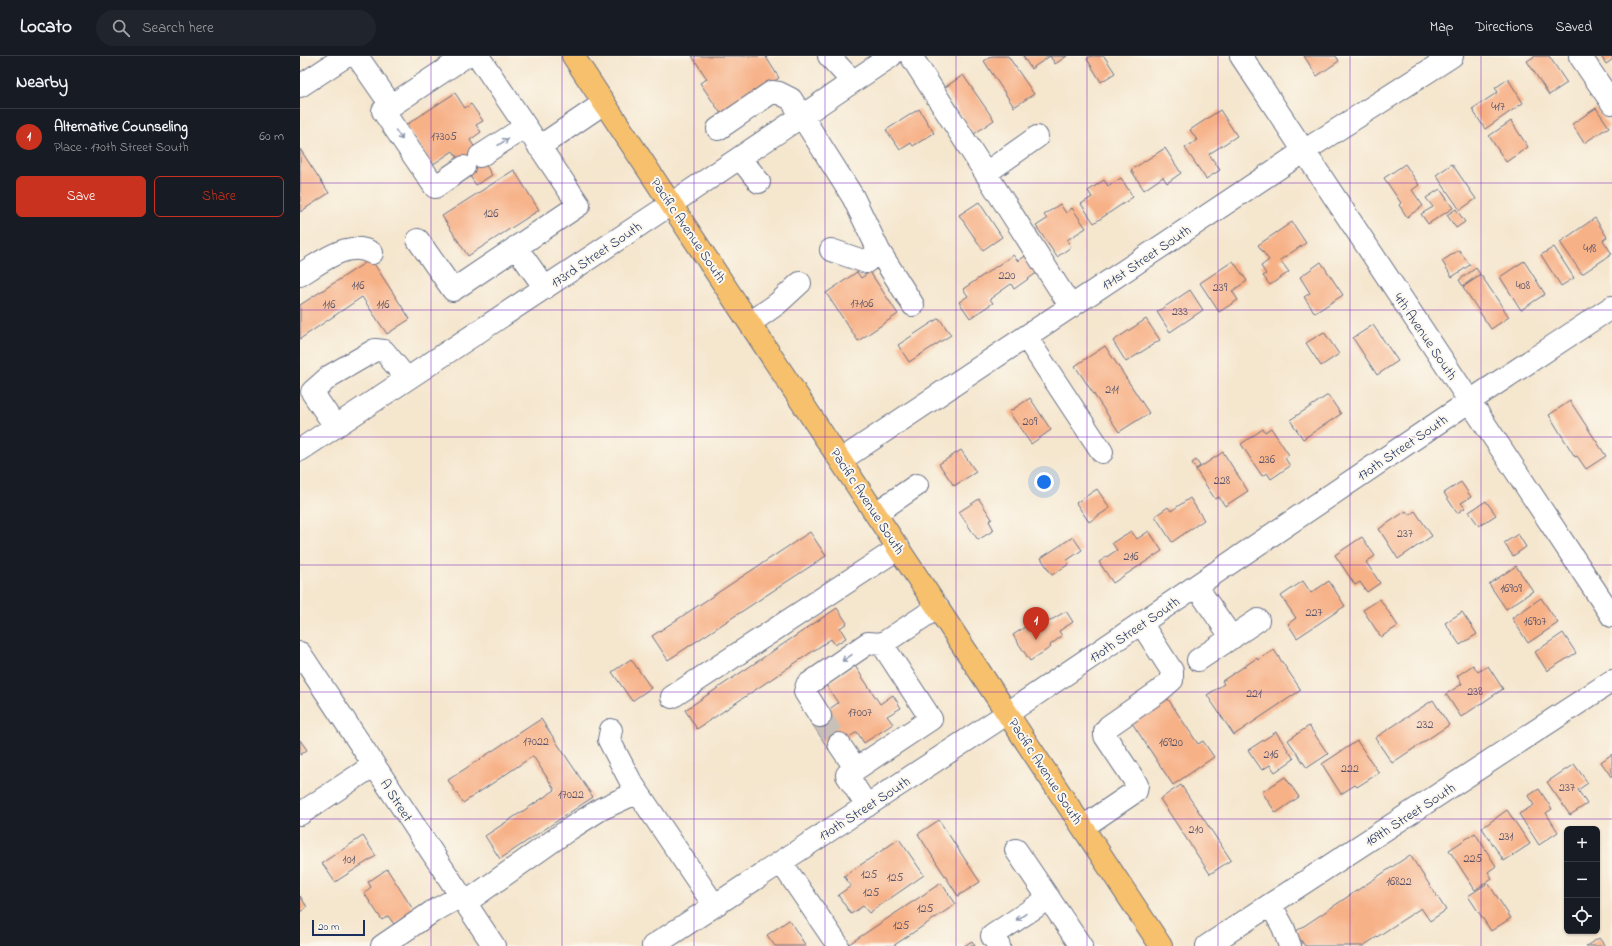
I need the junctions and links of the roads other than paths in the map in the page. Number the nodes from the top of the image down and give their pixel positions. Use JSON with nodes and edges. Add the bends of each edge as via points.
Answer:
{"nodes":[{"id":1,"x":346,"y":56,"type":"edge"},
{"id":2,"x":357,"y":56,"type":"edge"},
{"id":3,"x":466,"y":56,"type":"edge"},
{"id":4,"x":478,"y":56,"type":"edge"},
{"id":5,"x":573,"y":56,"type":"edge"},
{"id":6,"x":830,"y":56,"type":"edge"},
{"id":7,"x":891,"y":56,"type":"edge"},
{"id":8,"x":911,"y":56,"type":"edge"},
{"id":9,"x":1241,"y":56,"type":"edge"},
{"id":10,"x":1452,"y":56,"type":"edge"},
{"id":11,"x":1580,"y":56,"type":"edge"},
{"id":12,"x":853,"y":82,"type":"junction"},
{"id":13,"x":300,"y":86,"type":"edge"},
{"id":14,"x":604,"y":103,"type":"junction"},
{"id":15,"x":1612,"y":104,"type":"edge"},
{"id":16,"x":391,"y":106,"type":"junction"},
{"id":17,"x":802,"y":116,"type":"junction"},
{"id":18,"x":525,"y":127,"type":"junction"},
{"id":19,"x":718,"y":130,"type":"dead end"},
{"id":20,"x":1037,"y":137,"type":"dead end"},
{"id":21,"x":539,"y":147,"type":"junction"},
{"id":22,"x":1304,"y":151,"type":"junction"},
{"id":23,"x":740,"y":158,"type":"junction"},
{"id":24,"x":986,"y":173,"type":"junction"},
{"id":25,"x":759,"y":182,"type":"dead end"},
{"id":26,"x":672,"y":204,"type":"junction"},
{"id":27,"x":418,"y":240,"type":"dead end"},
{"id":28,"x":516,"y":247,"type":"junction"},
{"id":29,"x":831,"y":250,"type":"dead end"},
{"id":30,"x":879,"y":251,"type":"junction"},
{"id":31,"x":372,"y":253,"type":"dead end"},
{"id":32,"x":300,"y":275,"type":"edge"},
{"id":33,"x":800,"y":282,"type":"dead end"},
{"id":34,"x":545,"y":288,"type":"junction"},
{"id":35,"x":913,"y":306,"type":"dead end"},
{"id":36,"x":1071,"y":308,"type":"junction"},
{"id":37,"x":1612,"y":308,"type":"edge"},
{"id":38,"x":750,"y":323,"type":"junction"},
{"id":39,"x":1026,"y":337,"type":"junction"},
{"id":40,"x":407,"y":379,"type":"junction"},
{"id":41,"x":1470,"y":401,"type":"junction"},
{"id":42,"x":335,"y":426,"type":"junction"},
{"id":43,"x":300,"y":450,"type":"edge"},
{"id":44,"x":1102,"y":452,"type":"dead end"},
{"id":45,"x":841,"y":460,"type":"junction"},
{"id":46,"x":917,"y":485,"type":"dead end"},
{"id":47,"x":876,"y":513,"type":"junction"},
{"id":48,"x":899,"y":548,"type":"junction"},
{"id":49,"x":1196,"y":586,"type":"junction"},
{"id":50,"x":938,"y":607,"type":"junction"},
{"id":51,"x":1612,"y":616,"type":"edge"},
{"id":52,"x":1258,"y":620,"type":"dead end"},
{"id":53,"x":1141,"y":623,"type":"junction"},
{"id":54,"x":1232,"y":638,"type":"junction"},
{"id":55,"x":882,"y":644,"type":"junction"},
{"id":56,"x":300,"y":653,"type":"edge"},
{"id":57,"x":1198,"y":660,"type":"dead end"},
{"id":58,"x":1612,"y":681,"type":"edge"},
{"id":59,"x":672,"y":697,"type":"dead end"},
{"id":60,"x":1008,"y":714,"type":"junction"},
{"id":61,"x":820,"y":716,"type":"tunnel mouth"},
{"id":62,"x":611,"y":730,"type":"dead end"},
{"id":63,"x":839,"y":744,"type":"tunnel mouth"},
{"id":64,"x":374,"y":765,"type":"junction"},
{"id":65,"x":856,"y":769,"type":"junction"},
{"id":66,"x":638,"y":792,"type":"junction"},
{"id":67,"x":867,"y":806,"type":"junction"},
{"id":68,"x":300,"y":814,"type":"edge"},
{"id":69,"x":1083,"y":827,"type":"junction"},
{"id":70,"x":1016,"y":850,"type":"dead end"},
{"id":71,"x":780,"y":862,"type":"junction"},
{"id":72,"x":1049,"y":898,"type":"junction"},
{"id":73,"x":463,"y":900,"type":"junction"},
{"id":74,"x":714,"y":905,"type":"junction"},
{"id":75,"x":1271,"y":905,"type":"junction"},
{"id":76,"x":674,"y":940,"type":"edge"},
{"id":77,"x":996,"y":941,"type":"edge"},
{"id":78,"x":837,"y":944,"type":"dead end"},
{"id":79,"x":382,"y":946,"type":"edge"},
{"id":80,"x":494,"y":946,"type":"edge"},
{"id":81,"x":653,"y":946,"type":"edge"},
{"id":82,"x":1081,"y":946,"type":"edge"},
{"id":83,"x":1161,"y":946,"type":"edge"},
{"id":84,"x":1207,"y":946,"type":"edge"},
{"id":85,"x":1290,"y":946,"type":"edge"}],
"edges":[{"from":1,"to":13,"type":"street"},
{"from":2,"to":16,"type":"street"},
{"from":3,"to":16,"type":"street"},
{"from":4,"to":18,"type":"street"},
{"from":5,"to":14,"type":"main road","name":"Pacific Avenue South"},
{"from":6,"to":12,"type":"street"},
{"from":7,"to":12,"type":"street","name":"173rd Street South"},
{"from":8,"to":24,"type":"street"},
{"from":9,"to":22,"type":"street","name":"4th Avenue South"},
{"from":10,"to":22,"type":"street","name":"171st Street South"},
{"from":11,"to":15,"type":"street"},
{"from":12,"to":17,"type":"street","name":"173rd Street South"},
{"from":14,"to":21,"type":"street"},
{"from":14,"to":26,"type":"main road","name":"Pacific Avenue South"},
{"from":16,"to":18,"type":"street","one_way":true,"via":[[383,111],[435,187]]},
{"from":17,"to":19,"type":"street","via":[[791,99],[772,92]]},
{"from":17,"to":23,"type":"street","name":"173rd Street South"},
{"from":17,"to":30,"type":"street","via":[[853,197]]},
{"from":18,"to":21,"type":"street"},
{"from":20,"to":24,"type":"street"},
{"from":21,"to":28,"type":"street","via":[[579,205]]},
{"from":22,"to":36,"type":"street","name":"171st Street South"},
{"from":22,"to":41,"type":"street","name":"4th Avenue South"},
{"from":23,"to":25,"type":"street"},
{"from":23,"to":26,"type":"street","name":"173rd Street South"},
{"from":24,"to":36,"type":"street"},
{"from":26,"to":34,"type":"street","name":"173rd Street South"},
{"from":26,"to":38,"type":"main road","name":"Pacific Avenue South"},
{"from":27,"to":28,"type":"street","via":[[453,290]]},
{"from":28,"to":34,"type":"street"},
{"from":29,"to":30,"type":"street","via":[[866,262]]},
{"from":30,"to":35,"type":"street"},
{"from":31,"to":32,"type":"street","via":[[354,248],[344,250]]},
{"from":33,"to":38,"type":"street","via":[[777,304]]},
{"from":34,"to":40,"type":"street","name":"173rd Street South"},
{"from":36,"to":39,"type":"street","name":"171st Street South"},
{"from":37,"to":41,"type":"street","name":"170th Street South"},
{"from":38,"to":45,"type":"main road","name":"Pacific Avenue South"},
{"from":39,"to":44,"type":"street"},
{"from":39,"to":45,"type":"street","name":"171st Street South"},
{"from":40,"to":42,"type":"street","name":"173rd Street South"},
{"from":40,"to":42,"type":"street","via":[[384,351],[375,350],[330,376],[312,392]]},
{"from":41,"to":49,"type":"street","name":"170th Street South"},
{"from":41,"to":51,"type":"street","name":"4th Avenue South"},
{"from":42,"to":43,"type":"street","name":"173rd Street South"},
{"from":45,"to":47,"type":"main road","name":"Pacific Avenue South"},
{"from":46,"to":47,"type":"street"},
{"from":47,"to":48,"type":"main road","name":"Pacific Avenue South"},
{"from":48,"to":50,"type":"main road","name":"Pacific Avenue South"},
{"from":48,"to":59,"type":"street"},
{"from":49,"to":53,"type":"street","name":"170th Street South"},
{"from":49,"to":54,"type":"street"},
{"from":50,"to":55,"type":"street"},
{"from":50,"to":60,"type":"main road","name":"Pacific Avenue South"},
{"from":52,"to":54,"type":"street"},
{"from":53,"to":60,"type":"street","name":"170th Street South"},
{"from":53,"to":69,"type":"street","via":[[1172,670],[1172,680],[1105,731],[1105,736],[1137,785],[1136,791]]},
{"from":54,"to":57,"type":"street"},
{"from":55,"to":61,"type":"street","one_way":true,"via":[[868,643],[807,685],[805,692]]},
{"from":55,"to":65,"type":"street","via":[[931,719]]},
{"from":56,"to":64,"type":"street","name":"A Street"},
{"from":58,"to":75,"type":"street","name":"169th Street South"},
{"from":60,"to":67,"type":"street","name":"170th Street South"},
{"from":60,"to":69,"type":"main road","name":"Pacific Avenue South"},
{"from":62,"to":66,"type":"street","via":[[609,740]]},
{"from":63,"to":65,"type":"street"},
{"from":64,"to":68,"type":"street"},
{"from":64,"to":73,"type":"street","name":"A Street"},
{"from":65,"to":67,"type":"street","via":[[847,775]]},
{"from":66,"to":73,"type":"street","via":[[601,809]]},
{"from":66,"to":74,"type":"street"},
{"from":67,"to":71,"type":"street","name":"170th Street South"},
{"from":69,"to":83,"type":"main road","name":"Pacific Avenue South"},
{"from":70,"to":72,"type":"street"},
{"from":71,"to":74,"type":"street","name":"170th Street South"},
{"from":71,"to":78,"type":"street"},
{"from":72,"to":77,"type":"street","one_way":true},
{"from":72,"to":82,"type":"street"},
{"from":73,"to":79,"type":"street","via":[[432,912]]},
{"from":73,"to":80,"type":"street","name":"A Street"},
{"from":74,"to":76,"type":"street","name":"170th Street South"},
{"from":75,"to":84,"type":"street","name":"169th Street South"},
{"from":75,"to":85,"type":"street"},
{"from":76,"to":81,"type":"street","name":"170th Street South"}]}
